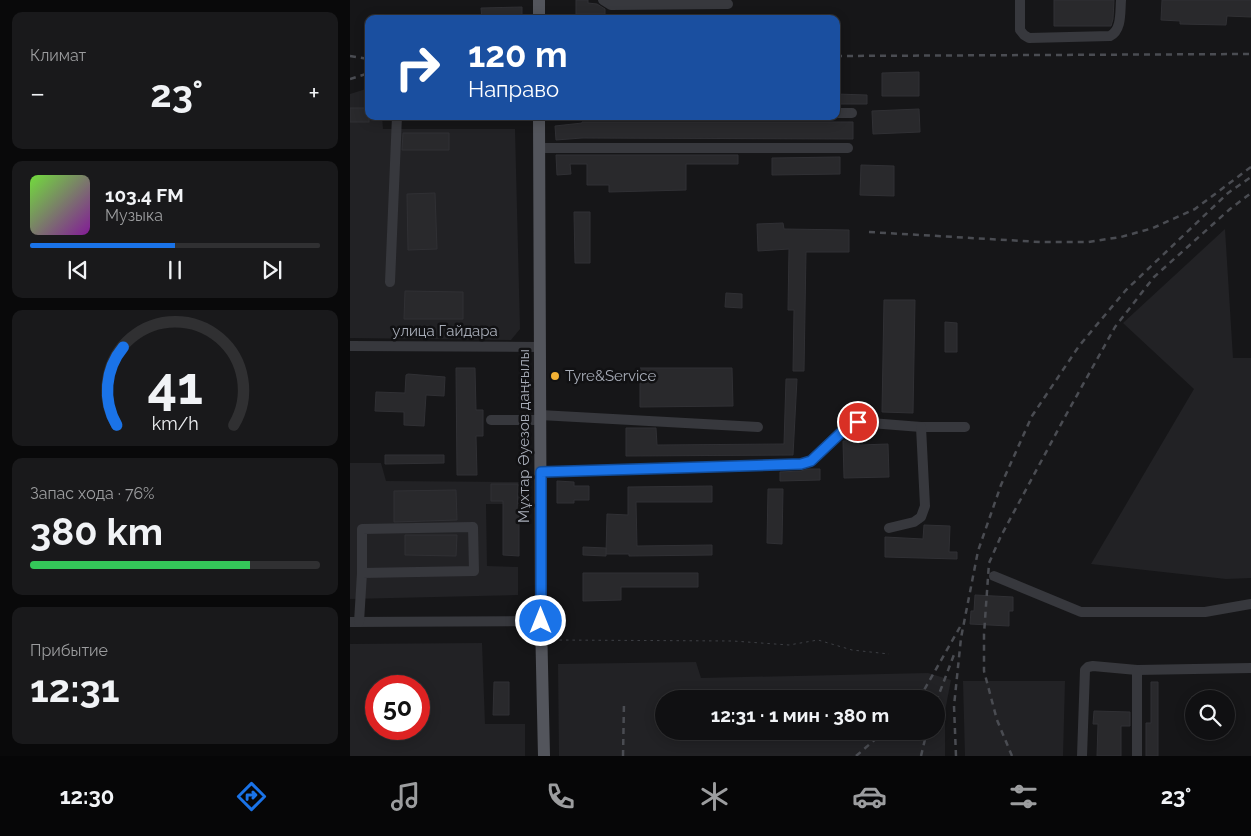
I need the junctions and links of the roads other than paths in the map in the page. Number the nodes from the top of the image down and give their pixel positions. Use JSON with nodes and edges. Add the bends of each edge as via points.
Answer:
{"nodes":[{"id":1,"x":539,"y":0,"type":"edge"},
{"id":2,"x":603,"y":0,"type":"edge"},
{"id":3,"x":1020,"y":0,"type":"edge"},
{"id":4,"x":1121,"y":0,"type":"edge"},
{"id":5,"x":728,"y":4,"type":"dead end"},
{"id":6,"x":539,"y":15,"type":"edge"},
{"id":7,"x":840,"y":113,"type":"edge"},
{"id":8,"x":852,"y":113,"type":"dead end"},
{"id":9,"x":397,"y":120,"type":"edge"},
{"id":10,"x":539,"y":120,"type":"edge"},
{"id":11,"x":539,"y":148,"type":"junction"},
{"id":12,"x":848,"y":148,"type":"dead end"},
{"id":13,"x":390,"y":282,"type":"dead end"},
{"id":14,"x":350,"y":346,"type":"edge"},
{"id":15,"x":539,"y":347,"type":"junction"},
{"id":16,"x":540,"y":418,"type":"junction"},
{"id":17,"x":491,"y":420,"type":"dead end"},
{"id":18,"x":758,"y":427,"type":"dead end"},
{"id":19,"x":922,"y":427,"type":"junction"},
{"id":20,"x":965,"y":427,"type":"dead end"},
{"id":21,"x":541,"y":472,"type":"junction"},
{"id":22,"x":889,"y":528,"type":"dead end"},
{"id":23,"x":362,"y":573,"type":"junction"},
{"id":24,"x":994,"y":576,"type":"dead end"},
{"id":25,"x":1251,"y":604,"type":"edge"},
{"id":26,"x":541,"y":621,"type":"junction"},
{"id":27,"x":354,"y":622,"type":"edge"},
{"id":28,"x":1251,"y":668,"type":"edge"},
{"id":29,"x":1136,"y":670,"type":"junction"},
{"id":30,"x":544,"y":756,"type":"edge"},
{"id":31,"x":1082,"y":756,"type":"edge"},
{"id":32,"x":1136,"y":756,"type":"edge"}],
"edges":[{"from":1,"to":6,"type":"main road"},
{"from":2,"to":5,"type":"street","via":[[611,5]]},
{"from":3,"to":4,"type":"street","via":[[1020,30],[1029,38],[1115,34]]},
{"from":7,"to":8,"type":"street"},
{"from":9,"to":13,"type":"street"},
{"from":10,"to":11,"type":"main road","name":"Мұхтар Әуезов даңғылы"},
{"from":11,"to":12,"type":"street"},
{"from":11,"to":15,"type":"main road","name":"Мұхтар Әуезов даңғылы"},
{"from":14,"to":15,"type":"street","name":"улица Гайдара"},
{"from":15,"to":16,"type":"main road","name":"Мұхтар Әуезов даңғылы"},
{"from":16,"to":17,"type":"street"},
{"from":16,"to":18,"type":"street"},
{"from":16,"to":21,"type":"main road","name":"Мұхтар Әуезов даңғылы"},
{"from":19,"to":20,"type":"street"},
{"from":19,"to":21,"type":"street","via":[[858,422],[848,426],[811,461],[801,464]]},
{"from":19,"to":22,"type":"street","via":[[925,506],[921,517],[914,522]]},
{"from":21,"to":26,"type":"main road","name":"Мұхтар Әуезов даңғылы"},
{"from":23,"to":23,"type":"street","via":[[474,571],[473,527],[362,529]]},
{"from":23,"to":27,"type":"street"},
{"from":24,"to":25,"type":"street","via":[[1081,612],[1205,612]]},
{"from":26,"to":27,"type":"street"},
{"from":26,"to":30,"type":"main road","name":"Мұхтар Әуезов даңғылы"},
{"from":28,"to":29,"type":"street"},
{"from":29,"to":31,"type":"street","via":[[1093,666],[1085,670]]},
{"from":29,"to":32,"type":"street"}]}
